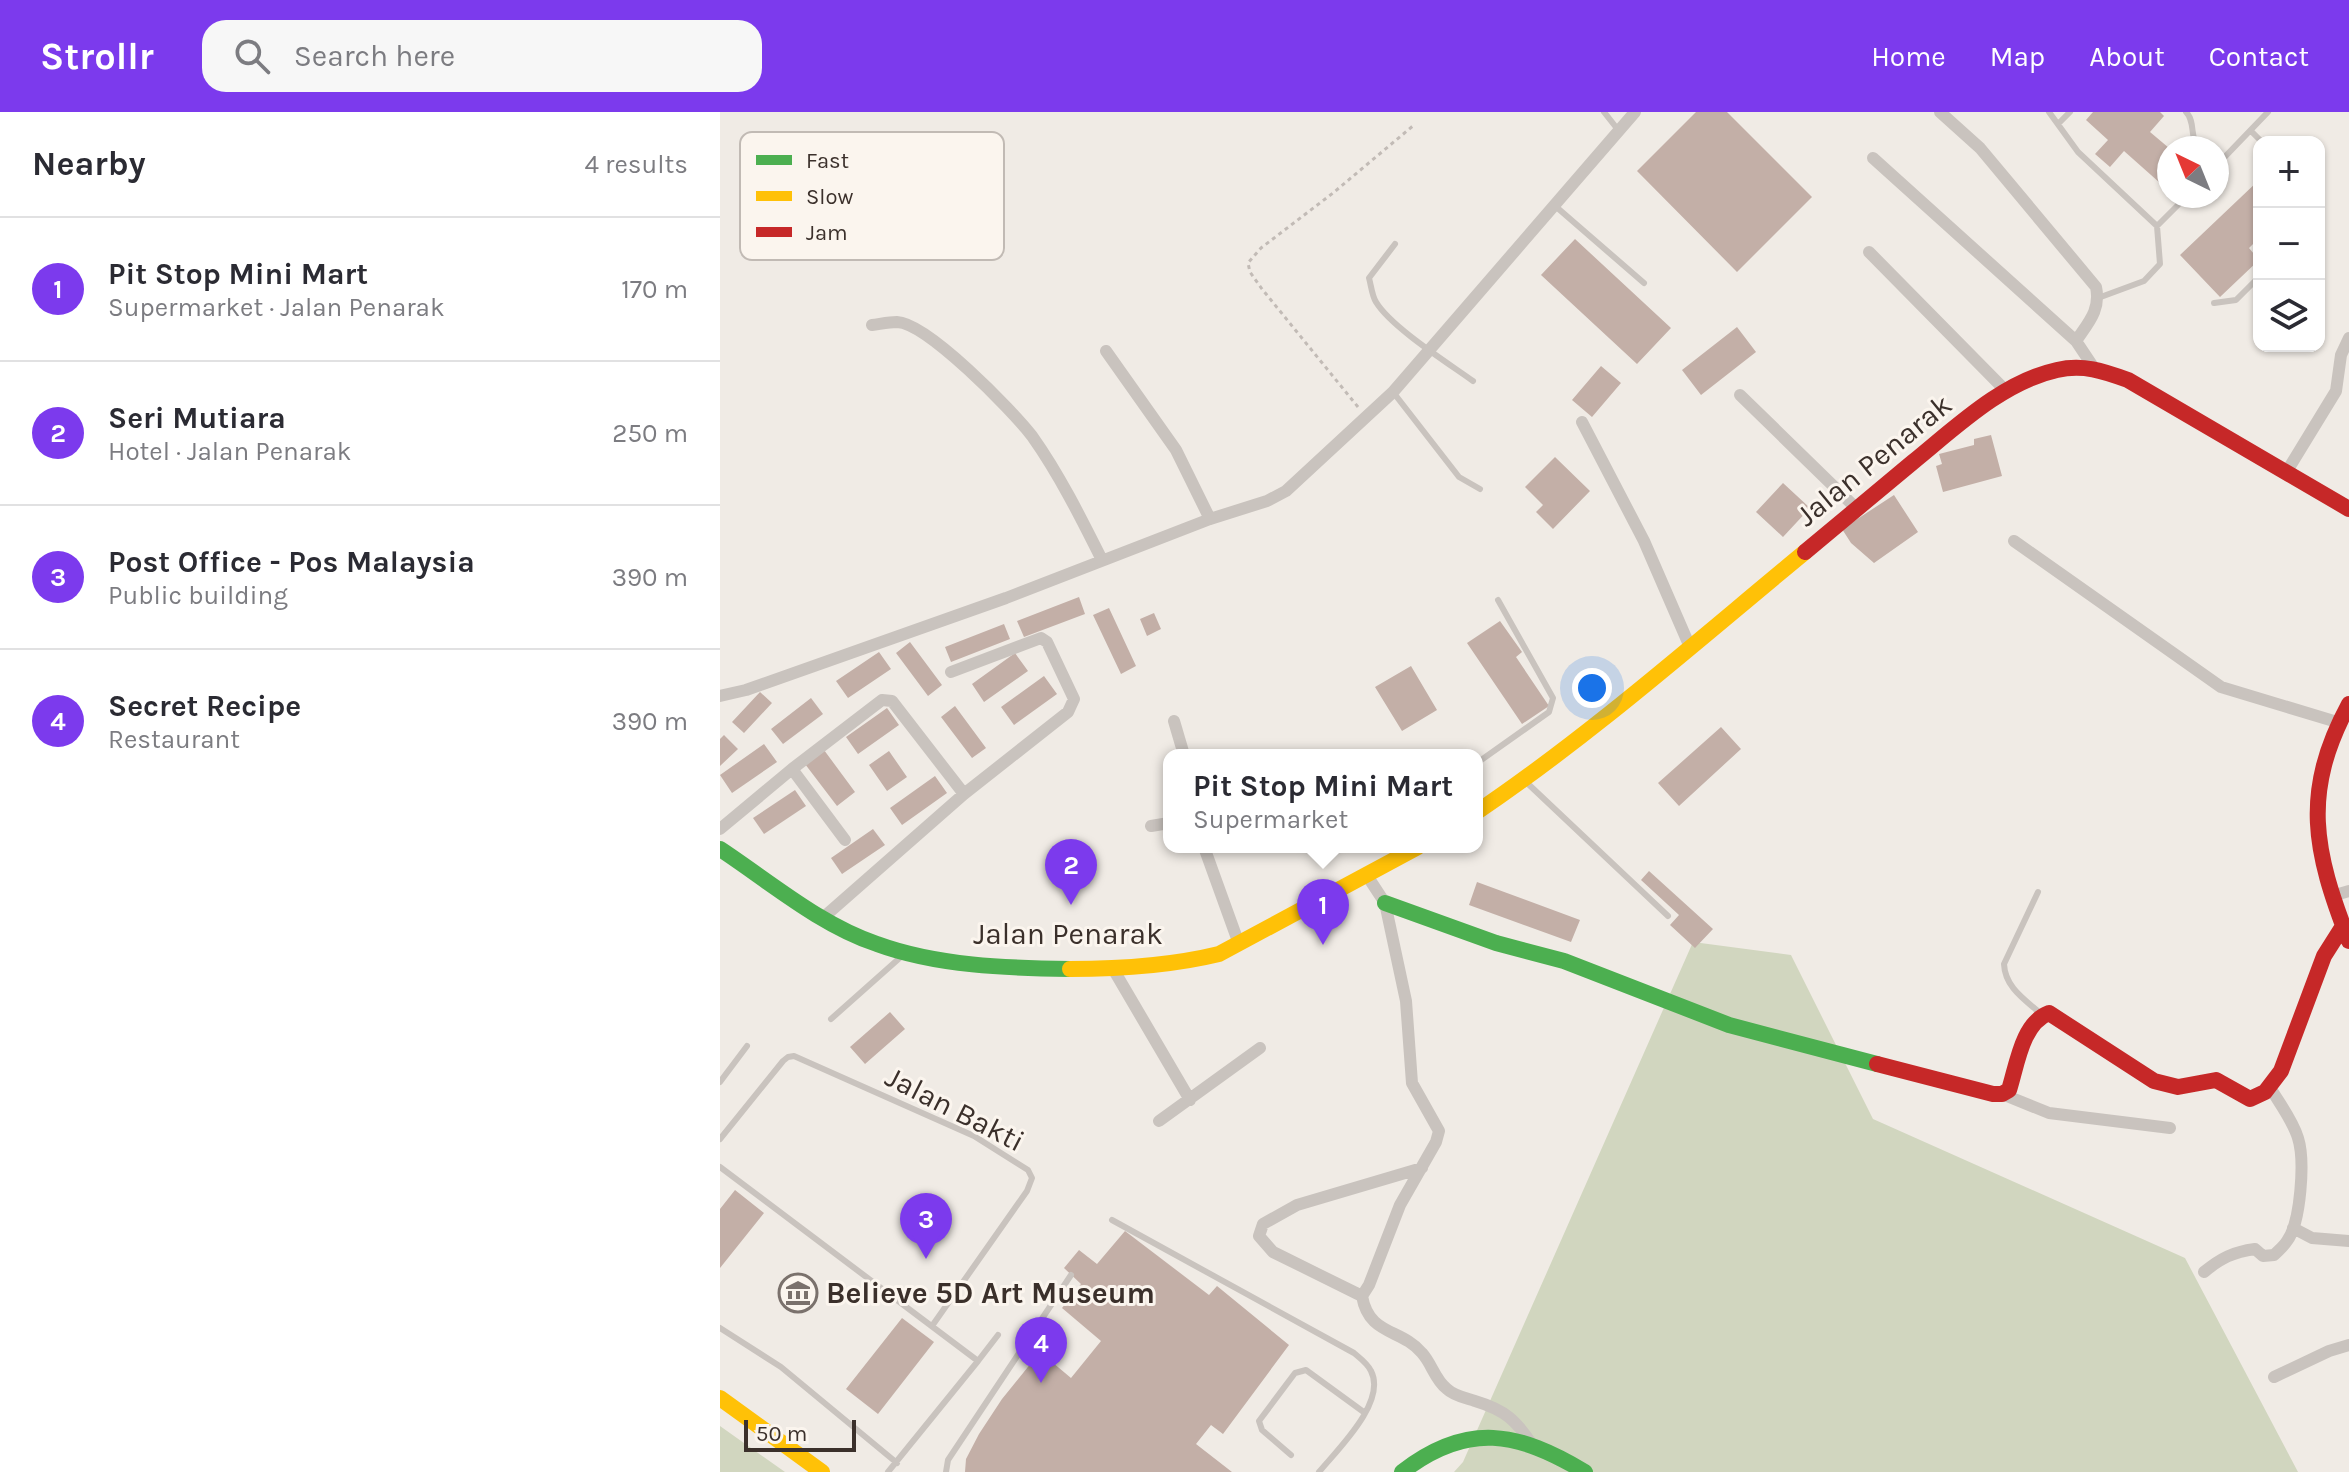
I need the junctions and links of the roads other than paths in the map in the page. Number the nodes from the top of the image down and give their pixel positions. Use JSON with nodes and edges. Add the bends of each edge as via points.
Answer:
{"nodes":[{"id":1,"x":1604,"y":112,"type":"edge"},
{"id":2,"x":1635,"y":112,"type":"edge"},
{"id":3,"x":1940,"y":112,"type":"edge"},
{"id":4,"x":2049,"y":112,"type":"edge"},
{"id":5,"x":2070,"y":112,"type":"edge"},
{"id":6,"x":2186,"y":112,"type":"edge"},
{"id":7,"x":2268,"y":112,"type":"edge"},
{"id":8,"x":2058,"y":124,"type":"junction"},
{"id":9,"x":1619,"y":131,"type":"junction"},
{"id":10,"x":2251,"y":131,"type":"junction"},
{"id":11,"x":2193,"y":136,"type":"edge"},
{"id":12,"x":2256,"y":136,"type":"edge"},
{"id":13,"x":2229,"y":153,"type":"edge"},
{"id":14,"x":1873,"y":158,"type":"dead end"},
{"id":15,"x":1554,"y":205,"type":"junction"},
{"id":16,"x":2175,"y":208,"type":"edge"},
{"id":17,"x":2157,"y":226,"type":"junction"},
{"id":18,"x":1395,"y":244,"type":"dead end"},
{"id":19,"x":1869,"y":252,"type":"dead end"},
{"id":20,"x":2256,"y":280,"type":"edge"},
{"id":21,"x":1644,"y":283,"type":"dead end"},
{"id":22,"x":2098,"y":298,"type":"junction"},
{"id":23,"x":2214,"y":303,"type":"dead end"},
{"id":24,"x":872,"y":325,"type":"dead end"},
{"id":25,"x":2349,"y":338,"type":"edge"},
{"id":26,"x":2076,"y":341,"type":"junction"},
{"id":27,"x":1106,"y":351,"type":"dead end"},
{"id":28,"x":1430,"y":351,"type":"junction"},
{"id":29,"x":2094,"y":368,"type":"junction"},
{"id":30,"x":1473,"y":381,"type":"dead end"},
{"id":31,"x":2349,"y":388,"type":"edge"},
{"id":32,"x":2006,"y":391,"type":"junction"},
{"id":33,"x":2336,"y":391,"type":"junction"},
{"id":34,"x":1393,"y":392,"type":"junction"},
{"id":35,"x":1740,"y":395,"type":"dead end"},
{"id":36,"x":1582,"y":422,"type":"dead end"},
{"id":37,"x":2287,"y":471,"type":"junction"},
{"id":38,"x":1480,"y":489,"type":"dead end"},
{"id":39,"x":1857,"y":509,"type":"junction"},
{"id":40,"x":2349,"y":509,"type":"edge"},
{"id":41,"x":1210,"y":519,"type":"junction"},
{"id":42,"x":2014,"y":541,"type":"dead end"},
{"id":43,"x":1102,"y":560,"type":"junction"},
{"id":44,"x":1498,"y":600,"type":"dead end"},
{"id":45,"x":1690,"y":647,"type":"junction"},
{"id":46,"x":951,"y":672,"type":"dead end"},
{"id":47,"x":720,"y":696,"type":"edge"},
{"id":48,"x":2349,"y":704,"type":"edge"},
{"id":49,"x":1174,"y":721,"type":"dead end"},
{"id":50,"x":2337,"y":722,"type":"junction"},
{"id":51,"x":1182,"y":749,"type":"edge"},
{"id":52,"x":1483,"y":759,"type":"edge"},
{"id":53,"x":792,"y":769,"type":"junction"},
{"id":54,"x":1524,"y":780,"type":"junction"},
{"id":55,"x":964,"y":794,"type":"junction"},
{"id":56,"x":1483,"y":808,"type":"edge"},
{"id":57,"x":1163,"y":824,"type":"edge"},
{"id":58,"x":1151,"y":826,"type":"dead end"},
{"id":59,"x":720,"y":829,"type":"edge"},
{"id":60,"x":845,"y":840,"type":"dead end"},
{"id":61,"x":720,"y":849,"type":"edge"},
{"id":62,"x":1206,"y":853,"type":"edge"},
{"id":63,"x":1406,"y":853,"type":"edge"},
{"id":64,"x":1366,"y":874,"type":"junction"},
{"id":65,"x":2349,"y":891,"type":"edge"},
{"id":66,"x":2038,"y":892,"type":"dead end"},
{"id":67,"x":2332,"y":896,"type":"junction"},
{"id":68,"x":1385,"y":903,"type":"junction"},
{"id":69,"x":825,"y":916,"type":"junction"},
{"id":70,"x":1668,"y":916,"type":"dead end"},
{"id":71,"x":2346,"y":934,"type":"edge"},
{"id":72,"x":1239,"y":944,"type":"junction"},
{"id":73,"x":906,"y":953,"type":"junction"},
{"id":74,"x":1112,"y":967,"type":"junction"},
{"id":75,"x":2041,"y":1014,"type":"junction"},
{"id":76,"x":831,"y":1019,"type":"dead end"},
{"id":77,"x":747,"y":1046,"type":"dead end"},
{"id":78,"x":1260,"y":1048,"type":"dead end"},
{"id":79,"x":720,"y":1082,"type":"edge"},
{"id":80,"x":2271,"y":1089,"type":"junction"},
{"id":81,"x":2002,"y":1094,"type":"junction"},
{"id":82,"x":1190,"y":1100,"type":"junction"},
{"id":83,"x":1159,"y":1121,"type":"dead end"},
{"id":84,"x":2170,"y":1128,"type":"dead end"},
{"id":85,"x":720,"y":1139,"type":"edge"},
{"id":86,"x":720,"y":1167,"type":"edge"},
{"id":87,"x":1422,"y":1168,"type":"junction"},
{"id":88,"x":1112,"y":1220,"type":"dead end"},
{"id":89,"x":2293,"y":1228,"type":"junction"},
{"id":90,"x":2349,"y":1241,"type":"edge"},
{"id":91,"x":2204,"y":1272,"type":"dead end"},
{"id":92,"x":1071,"y":1275,"type":"dead end"},
{"id":93,"x":1362,"y":1296,"type":"junction"},
{"id":94,"x":932,"y":1326,"type":"junction"},
{"id":95,"x":720,"y":1328,"type":"edge"},
{"id":96,"x":998,"y":1335,"type":"dead end"},
{"id":97,"x":2349,"y":1345,"type":"edge"},
{"id":98,"x":978,"y":1361,"type":"junction"},
{"id":99,"x":2274,"y":1377,"type":"dead end"},
{"id":100,"x":720,"y":1398,"type":"edge"},
{"id":101,"x":1365,"y":1413,"type":"junction"},
{"id":102,"x":1533,"y":1446,"type":"junction"},
{"id":103,"x":1291,"y":1455,"type":"dead end"},
{"id":104,"x":897,"y":1463,"type":"junction"},
{"id":105,"x":822,"y":1472,"type":"edge"},
{"id":106,"x":888,"y":1472,"type":"edge"},
{"id":107,"x":946,"y":1472,"type":"edge"},
{"id":108,"x":1319,"y":1472,"type":"edge"},
{"id":109,"x":1402,"y":1472,"type":"edge"},
{"id":110,"x":1585,"y":1472,"type":"edge"}],
"edges":[{"from":1,"to":9,"type":"lane"},
{"from":2,"to":9,"type":"street"},
{"from":3,"to":22,"type":"street","via":[[1980,148],[2045,224],[2096,287]]},
{"from":4,"to":8,"type":"lane"},
{"from":5,"to":8,"type":"lane"},
{"from":6,"to":11,"type":"lane"},
{"from":7,"to":10,"type":"lane"},
{"from":8,"to":17,"type":"lane","via":[[2078,152]]},
{"from":9,"to":15,"type":"street"},
{"from":10,"to":12,"type":"lane"},
{"from":10,"to":13,"type":"lane"},
{"from":14,"to":26,"type":"street"},
{"from":15,"to":21,"type":"lane"},
{"from":15,"to":28,"type":"street"},
{"from":16,"to":17,"type":"lane"},
{"from":17,"to":22,"type":"lane","via":[[2160,264],[2144,281]]},
{"from":18,"to":28,"type":"lane","via":[[1369,278],[1375,301]]},
{"from":19,"to":32,"type":"street"},
{"from":20,"to":23,"type":"lane","via":[[2236,300]]},
{"from":22,"to":26,"type":"street","via":[[2096,311]]},
{"from":24,"to":43,"type":"street","via":[[898,322],[921,330],[958,360],[1031,435]]},
{"from":25,"to":33,"type":"street"},
{"from":26,"to":29,"type":"street"},
{"from":27,"to":41,"type":"street","via":[[1176,450]]},
{"from":28,"to":30,"type":"lane"},
{"from":28,"to":34,"type":"street"},
{"from":29,"to":32,"type":"street","name":"Jalan Penarak","via":[[2039,375]]},
{"from":29,"to":37,"type":"street","name":"Jalan Penarak","via":[[2128,380]]},
{"from":31,"to":33,"type":"street"},
{"from":32,"to":39,"type":"street","name":"Jalan Penarak"},
{"from":33,"to":37,"type":"street"},
{"from":34,"to":38,"type":"lane","via":[[1459,477]]},
{"from":34,"to":41,"type":"street","via":[[1286,491]]},
{"from":35,"to":39,"type":"street"},
{"from":36,"to":45,"type":"street","via":[[1644,541]]},
{"from":37,"to":40,"type":"street","name":"Jalan Penarak"},
{"from":39,"to":45,"type":"street","name":"Jalan Penarak"},
{"from":41,"to":43,"type":"street"},
{"from":42,"to":50,"type":"street","via":[[2221,687]]},
{"from":43,"to":47,"type":"street"},
{"from":44,"to":52,"type":"lane","via":[[1553,698],[1549,712]]},
{"from":45,"to":54,"type":"street","name":"Jalan Penarak"},
{"from":46,"to":55,"type":"street","via":[[1041,638],[1074,699],[1068,712]]},
{"from":48,"to":50,"type":"street"},
{"from":49,"to":51,"type":"street"},
{"from":50,"to":67,"type":"street","via":[[2316,788],[2316,837]]},
{"from":53,"to":55,"type":"street","via":[[887,699]]},
{"from":53,"to":59,"type":"street"},
{"from":53,"to":60,"type":"street"},
{"from":54,"to":56,"type":"street","name":"Jalan Penarak"},
{"from":54,"to":70,"type":"lane"},
{"from":55,"to":69,"type":"street"},
{"from":57,"to":58,"type":"street"},
{"from":61,"to":69,"type":"street","name":"Jalan Penarak"},
{"from":62,"to":72,"type":"street"},
{"from":63,"to":64,"type":"street","name":"Jalan Penarak"},
{"from":64,"to":68,"type":"street"},
{"from":64,"to":72,"type":"street","name":"Jalan Penarak"},
{"from":65,"to":67,"type":"street"},
{"from":66,"to":75,"type":"lane","via":[[2004,964],[2004,977]]},
{"from":67,"to":71,"type":"street"},
{"from":68,"to":81,"type":"street","via":[[1564,961],[1729,1025]]},
{"from":68,"to":87,"type":"street","via":[[1406,1001],[1412,1083],[1439,1131]]},
{"from":69,"to":73,"type":"street","name":"Jalan Penarak","via":[[878,946]]},
{"from":71,"to":80,"type":"street","via":[[2324,956]]},
{"from":72,"to":74,"type":"street","name":"Jalan Penarak","via":[[1192,960]]},
{"from":73,"to":74,"type":"street","name":"Jalan Penarak","via":[[969,963]]},
{"from":73,"to":76,"type":"lane"},
{"from":74,"to":82,"type":"street"},
{"from":75,"to":80,"type":"street","via":[[2049,1013],[2169,1088],[2216,1080],[2250,1099]]},
{"from":75,"to":81,"type":"street","via":[[2031,1023],[2009,1090]]},
{"from":77,"to":79,"type":"lane"},
{"from":78,"to":82,"type":"street"},
{"from":80,"to":89,"type":"street","via":[[2298,1138],[2301,1158]]},
{"from":81,"to":84,"type":"street","via":[[2049,1113]]},
{"from":82,"to":83,"type":"street"},
{"from":85,"to":94,"type":"lane","name":"Jalan Bakti","via":[[783,1061],[794,1056],[974,1136],[1028,1170],[1032,1178],[1027,1191]]},
{"from":86,"to":94,"type":"lane"},
{"from":87,"to":93,"type":"street","via":[[1400,1205]]},
{"from":87,"to":93,"type":"street","via":[[1297,1205],[1263,1224],[1259,1236],[1273,1252]]},
{"from":88,"to":101,"type":"lane","via":[[1354,1353],[1370,1368],[1375,1382]]},
{"from":89,"to":90,"type":"street","via":[[2312,1238]]},
{"from":89,"to":91,"type":"street","via":[[2274,1255],[2239,1251]]},
{"from":92,"to":107,"type":"lane","via":[[948,1460]]},
{"from":93,"to":102,"type":"street","via":[[1377,1325],[1414,1344],[1446,1389],[1510,1415]]},
{"from":94,"to":98,"type":"lane"},
{"from":95,"to":104,"type":"lane","via":[[823,1399]]},
{"from":96,"to":98,"type":"lane"},
{"from":97,"to":99,"type":"street"},
{"from":98,"to":104,"type":"lane"},
{"from":100,"to":105,"type":"street"},
{"from":101,"to":103,"type":"lane","via":[[1300,1370],[1259,1421]]},
{"from":101,"to":108,"type":"lane"},
{"from":102,"to":109,"type":"street","via":[[1511,1438],[1467,1441],[1437,1450]]},
{"from":102,"to":110,"type":"street"},
{"from":104,"to":106,"type":"lane"}]}
